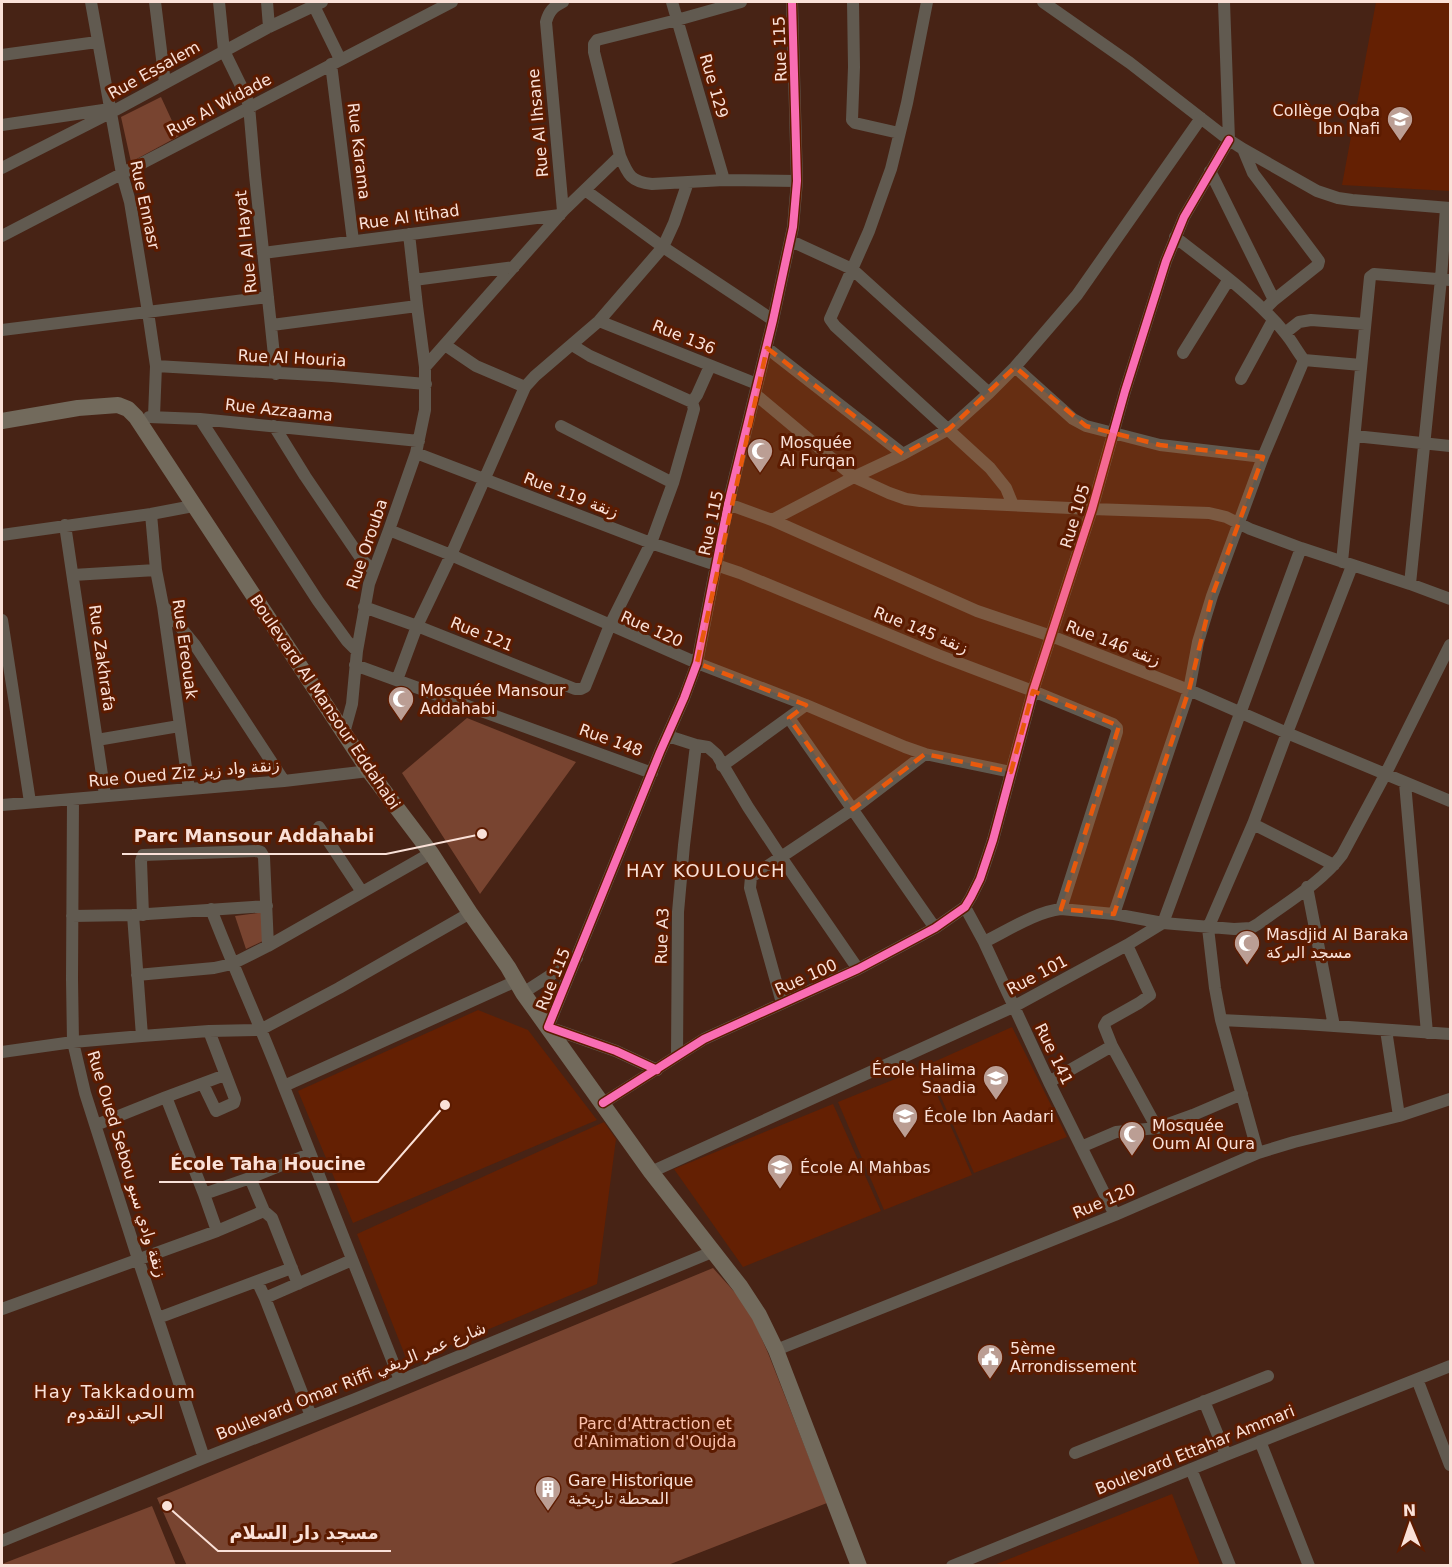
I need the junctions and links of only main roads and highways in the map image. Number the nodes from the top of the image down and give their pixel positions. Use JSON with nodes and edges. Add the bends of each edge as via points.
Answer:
{"nodes":[{"id":1,"x":2,"y":421,"type":"edge"},
{"id":2,"x":859,"y":1566,"type":"edge"}],
"edges":[{"from":1,"to":2,"type":"main road","name":"Boulevard Al Mansour Eddahabi","via":[[118,405],[136,417],[369,771],[431,853],[651,1172],[751,1302],[777,1350]]}]}
